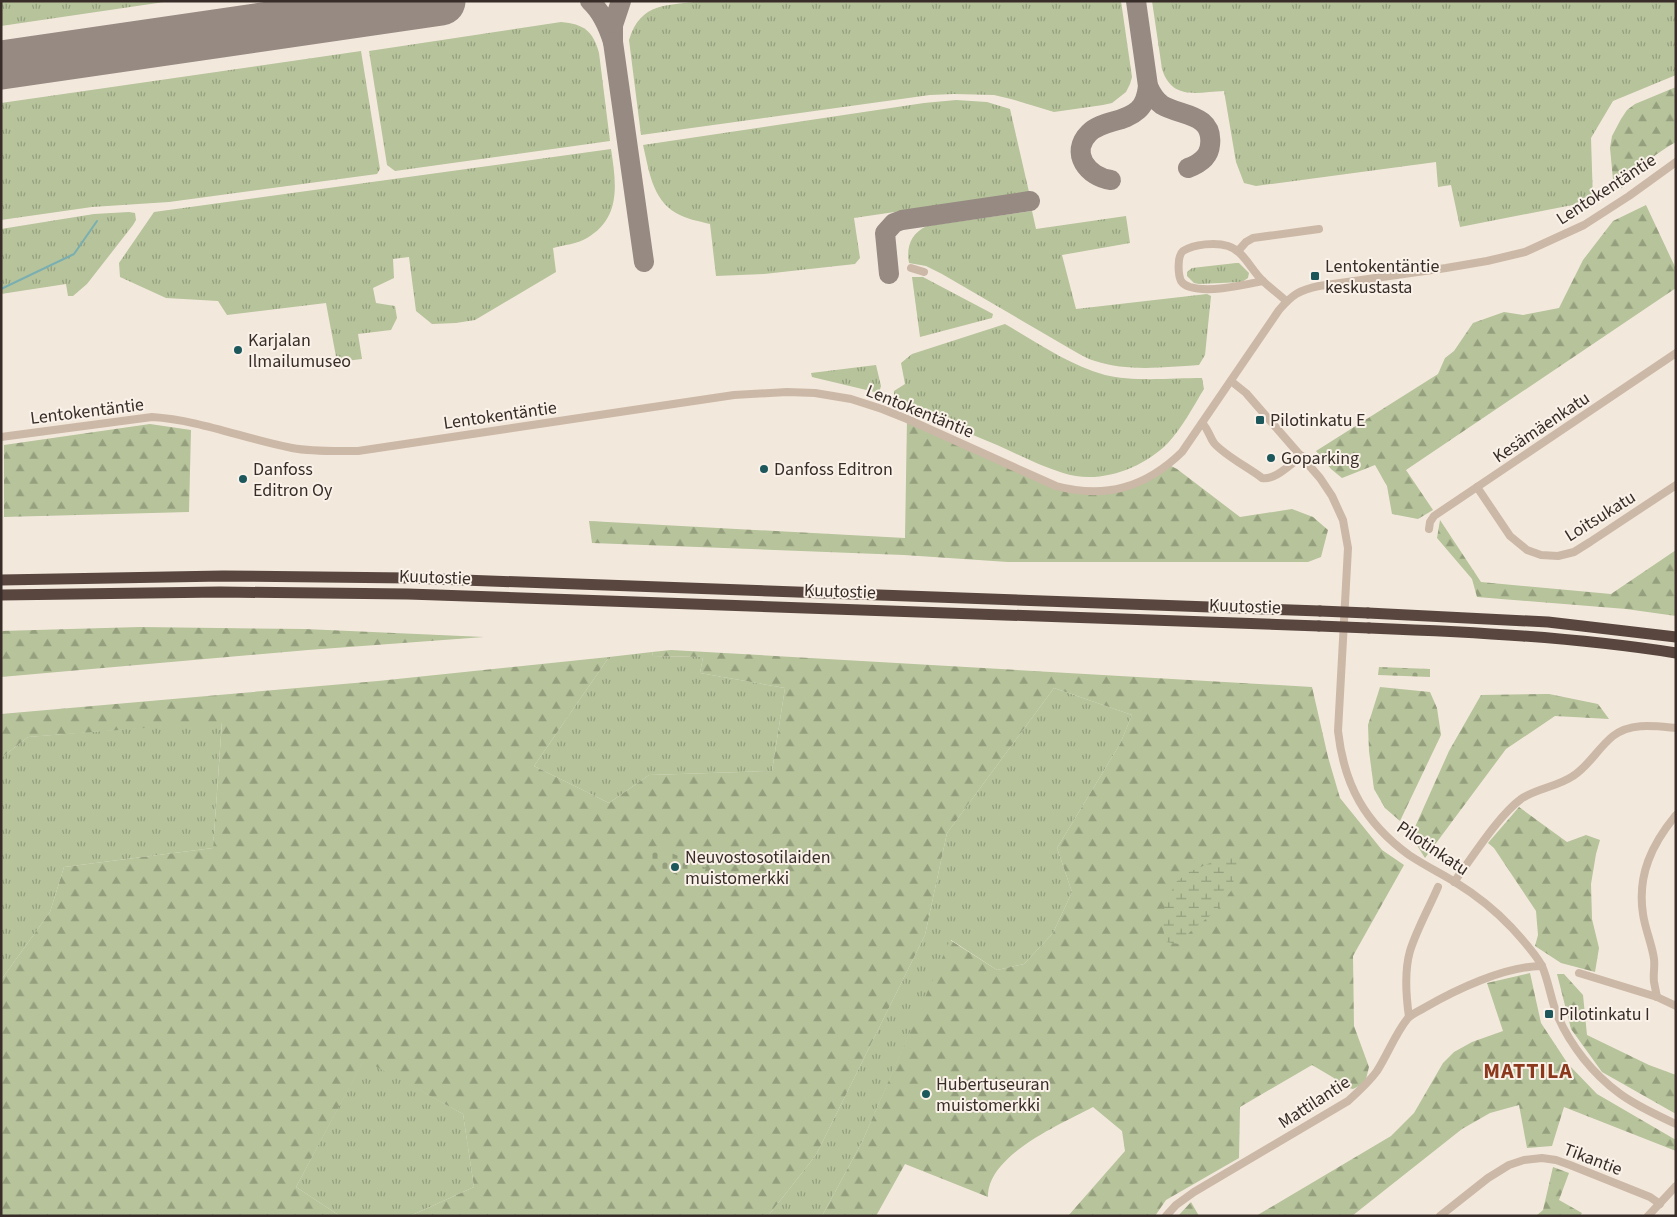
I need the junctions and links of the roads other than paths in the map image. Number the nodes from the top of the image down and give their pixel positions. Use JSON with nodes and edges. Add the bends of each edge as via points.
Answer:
{"nodes":[{"id":1,"x":1676,"y":162,"type":"edge"},
{"id":2,"x":1318,"y":229,"type":"dead end"},
{"id":3,"x":1238,"y":251,"type":"junction"},
{"id":4,"x":911,"y":268,"type":"dead end"},
{"id":5,"x":924,"y":272,"type":"dead end"},
{"id":6,"x":1263,"y":281,"type":"junction"},
{"id":7,"x":1286,"y":301,"type":"junction"},
{"id":8,"x":1676,"y":353,"type":"edge"},
{"id":9,"x":1231,"y":381,"type":"junction"},
{"id":10,"x":1202,"y":423,"type":"junction"},
{"id":11,"x":1,"y":437,"type":"edge"},
{"id":12,"x":1302,"y":456,"type":"junction"},
{"id":13,"x":1676,"y":485,"type":"edge"},
{"id":14,"x":1477,"y":487,"type":"junction"},
{"id":15,"x":1429,"y":529,"type":"dead end"},
{"id":16,"x":1,"y":580,"type":"edge"},
{"id":17,"x":1,"y":595,"type":"edge"},
{"id":18,"x":1672,"y":636,"type":"edge"},
{"id":19,"x":1676,"y":653,"type":"edge"},
{"id":20,"x":1676,"y":728,"type":"edge"},
{"id":21,"x":1676,"y":815,"type":"edge"},
{"id":22,"x":1454,"y":882,"type":"junction"},
{"id":23,"x":1438,"y":887,"type":"dead end"},
{"id":24,"x":1542,"y":966,"type":"junction"},
{"id":25,"x":1579,"y":973,"type":"dead end"},
{"id":26,"x":1657,"y":997,"type":"junction"},
{"id":27,"x":1676,"y":1006,"type":"edge"},
{"id":28,"x":1409,"y":1017,"type":"junction"},
{"id":29,"x":1676,"y":1124,"type":"edge"},
{"id":30,"x":1676,"y":1186,"type":"edge"},
{"id":31,"x":1660,"y":1204,"type":"junction"},
{"id":32,"x":1166,"y":1216,"type":"edge"},
{"id":33,"x":1440,"y":1216,"type":"edge"},
{"id":34,"x":1648,"y":1216,"type":"edge"}],
"edges":[{"from":1,"to":7,"type":"street","name":"Lentokentäntie","via":[[1584,225],[1525,252],[1446,268],[1313,287],[1297,292]]},
{"from":2,"to":3,"type":"street","via":[[1253,238]]},
{"from":3,"to":6,"type":"street"},
{"from":3,"to":6,"type":"street","via":[[1217,244],[1197,246],[1182,252],[1180,280],[1191,288],[1219,288]]},
{"from":4,"to":5,"type":"street"},
{"from":6,"to":7,"type":"street"},
{"from":7,"to":9,"type":"street","name":"Lentokentäntie"},
{"from":8,"to":14,"type":"street","name":"Kesämäenkatu"},
{"from":9,"to":10,"type":"street","name":"Lentokentäntie"},
{"from":9,"to":12,"type":"street","name":"Pilotinkatu","via":[[1246,393]]},
{"from":10,"to":11,"type":"street","name":"Lentokentäntie","via":[[1169,465],[1143,481],[1110,491],[1056,486],[882,409],[851,399],[815,393],[734,395],[358,451],[321,452],[292,448],[175,418],[152,417]]},
{"from":10,"to":12,"type":"street","via":[[1220,449],[1262,478],[1273,477]]},
{"from":12,"to":22,"type":"street","name":"Pilotinkatu","via":[[1332,496],[1343,520],[1348,548],[1338,731],[1347,777],[1366,814],[1390,840]]},
{"from":13,"to":14,"type":"street","name":"Loitsukatu","via":[[1574,552],[1558,556],[1527,550],[1510,536]]},
{"from":14,"to":15,"type":"street","name":"Kesämäenkatu","via":[[1434,516]]},
{"from":16,"to":18,"type":"highway","name":"Kuutostie","bridge":true,"via":[[222,576],[399,578],[1368,612],[1548,622]]},
{"from":17,"to":19,"type":"highway","name":"Kuutostie","bridge":true,"via":[[408,594],[1480,632]]},
{"from":20,"to":22,"type":"street","via":[[1643,726],[1627,729],[1614,735],[1575,775],[1523,798],[1511,807]]},
{"from":21,"to":26,"type":"street","via":[[1653,847],[1641,899],[1654,959]]},
{"from":22,"to":24,"type":"street","name":"Pilotinkatu","via":[[1487,904],[1511,927]]},
{"from":23,"to":28,"type":"street","via":[[1410,952],[1406,975]]},
{"from":24,"to":28,"type":"street","name":"Mattilantie","via":[[1481,980],[1447,994]]},
{"from":24,"to":29,"type":"street","name":"Pilotinkatu","via":[[1557,1016],[1572,1043],[1594,1071],[1620,1094]]},
{"from":25,"to":26,"type":"street"},
{"from":26,"to":27,"type":"street"},
{"from":28,"to":32,"type":"street","name":"Mattilantie","via":[[1376,1072],[1348,1101],[1194,1192]]},
{"from":30,"to":31,"type":"street"},
{"from":31,"to":33,"type":"street","name":"Tikantie","via":[[1570,1165],[1542,1158],[1509,1165]]},
{"from":31,"to":34,"type":"street"}]}
